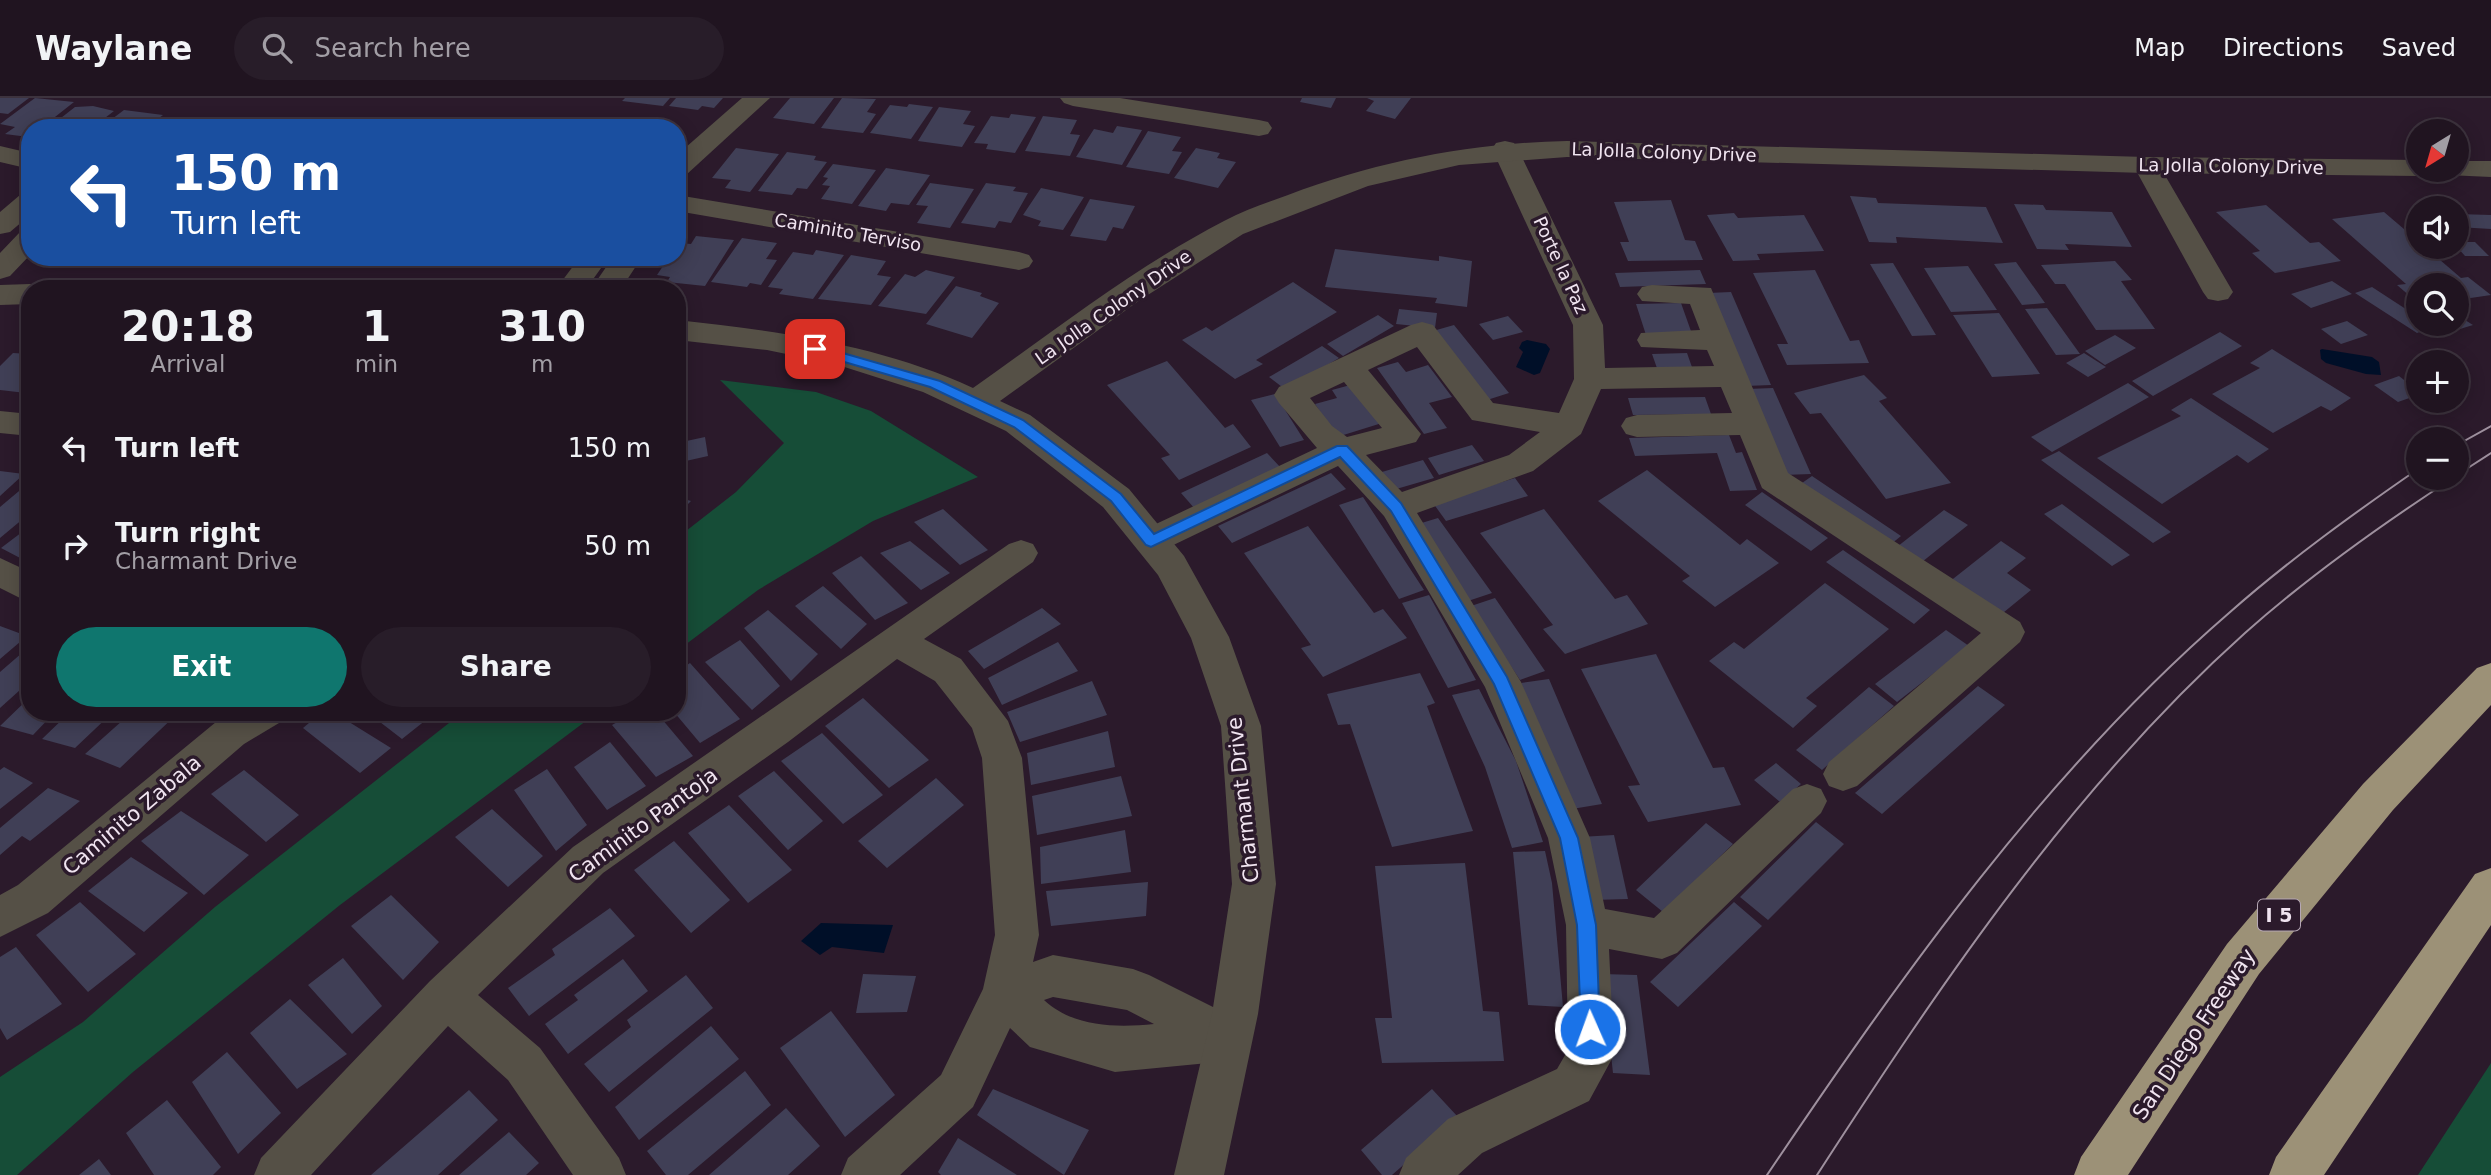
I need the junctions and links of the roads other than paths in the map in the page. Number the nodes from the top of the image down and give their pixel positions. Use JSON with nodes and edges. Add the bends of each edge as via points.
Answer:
{"nodes":[{"id":1,"x":757,"y":98,"type":"edge"},
{"id":2,"x":1073,"y":98,"type":"edge"},
{"id":3,"x":1259,"y":128,"type":"dead end"},
{"id":4,"x":1504,"y":149,"type":"junction"},
{"id":5,"x":0,"y":154,"type":"edge"},
{"id":6,"x":21,"y":158,"type":"edge"},
{"id":7,"x":686,"y":161,"type":"edge"},
{"id":8,"x":2146,"y":166,"type":"junction"},
{"id":9,"x":2406,"y":168,"type":"edge"},
{"id":10,"x":2469,"y":169,"type":"edge"},
{"id":11,"x":2491,"y":169,"type":"edge"},
{"id":12,"x":686,"y":205,"type":"edge"},
{"id":13,"x":21,"y":208,"type":"edge"},
{"id":14,"x":0,"y":226,"type":"edge"},
{"id":15,"x":1019,"y":261,"type":"dead end"},
{"id":16,"x":589,"y":266,"type":"edge"},
{"id":17,"x":578,"y":280,"type":"edge"},
{"id":18,"x":2218,"y":292,"type":"dead end"},
{"id":19,"x":21,"y":294,"type":"edge"},
{"id":20,"x":1652,"y":294,"type":"dead end"},
{"id":21,"x":0,"y":295,"type":"edge"},
{"id":22,"x":686,"y":331,"type":"edge"},
{"id":23,"x":1719,"y":340,"type":"junction"},
{"id":24,"x":1653,"y":341,"type":"dead end"},
{"id":25,"x":1348,"y":367,"type":"junction"},
{"id":26,"x":1733,"y":376,"type":"junction"},
{"id":27,"x":1590,"y":379,"type":"junction"},
{"id":28,"x":975,"y":402,"type":"junction"},
{"id":29,"x":0,"y":422,"type":"edge"},
{"id":30,"x":21,"y":424,"type":"edge"},
{"id":31,"x":1752,"y":425,"type":"junction"},
{"id":32,"x":1570,"y":426,"type":"junction"},
{"id":33,"x":1637,"y":426,"type":"dead end"},
{"id":34,"x":1342,"y":450,"type":"junction"},
{"id":35,"x":1396,"y":507,"type":"junction"},
{"id":36,"x":1151,"y":541,"type":"junction"},
{"id":37,"x":1021,"y":553,"type":"dead end"},
{"id":38,"x":0,"y":570,"type":"edge"},
{"id":39,"x":21,"y":583,"type":"edge"},
{"id":40,"x":895,"y":640,"type":"junction"},
{"id":41,"x":2491,"y":679,"type":"edge"},
{"id":42,"x":250,"y":721,"type":"edge"},
{"id":43,"x":1843,"y":774,"type":"dead end"},
{"id":44,"x":1807,"y":801,"type":"dead end"},
{"id":45,"x":2491,"y":888,"type":"edge"},
{"id":46,"x":0,"y":917,"type":"edge"},
{"id":47,"x":1587,"y":925,"type":"junction"},
{"id":48,"x":1004,"y":992,"type":"junction"},
{"id":49,"x":446,"y":996,"type":"junction"},
{"id":50,"x":1229,"y":1039,"type":"junction"},
{"id":51,"x":278,"y":1175,"type":"edge"},
{"id":52,"x":602,"y":1175,"type":"edge"},
{"id":53,"x":865,"y":1175,"type":"edge"},
{"id":54,"x":1199,"y":1175,"type":"edge"},
{"id":55,"x":1423,"y":1175,"type":"edge"},
{"id":56,"x":2099,"y":1175,"type":"edge"},
{"id":57,"x":2294,"y":1175,"type":"edge"}],
"edges":[{"from":1,"to":7,"type":"street"},
{"from":2,"to":3,"type":"street"},
{"from":4,"to":8,"type":"street","name":"La Jolla Colony Drive"},
{"from":4,"to":27,"type":"street","name":"Porte la Paz","via":[[1588,325]]},
{"from":4,"to":28,"type":"street","name":"La Jolla Colony Drive","via":[[1403,164],[1227,230]]},
{"from":5,"to":6,"type":"street"},
{"from":8,"to":9,"type":"street","name":"La Jolla Colony Drive"},
{"from":8,"to":18,"type":"street"},
{"from":10,"to":11,"type":"street"},
{"from":12,"to":15,"type":"street","name":"Caminito Terviso"},
{"from":13,"to":14,"type":"street"},
{"from":16,"to":17,"type":"street"},
{"from":19,"to":21,"type":"street"},
{"from":20,"to":23,"type":"street","via":[[1701,295]]},
{"from":22,"to":28,"type":"street","name":"Charmant Drive","via":[[839,354],[935,384]]},
{"from":23,"to":24,"type":"street"},
{"from":23,"to":26,"type":"street"},
{"from":25,"to":32,"type":"street","via":[[1422,332],[1483,412]]},
{"from":25,"to":34,"type":"street","via":[[1290,395],[1321,435]]},
{"from":25,"to":34,"type":"street","via":[[1405,434]]},
{"from":26,"to":27,"type":"street"},
{"from":26,"to":31,"type":"street"},
{"from":27,"to":32,"type":"street","name":"Porte la Paz"},
{"from":28,"to":36,"type":"street","name":"Charmant Drive","via":[[1018,423],[1116,498]]},
{"from":29,"to":30,"type":"street"},
{"from":31,"to":33,"type":"street"},
{"from":31,"to":43,"type":"street","via":[[1774,480],[2007,632]]},
{"from":32,"to":35,"type":"street","via":[[1521,463]]},
{"from":34,"to":35,"type":"street"},
{"from":34,"to":36,"type":"street"},
{"from":35,"to":47,"type":"street","via":[[1502,682],[1569,838]]},
{"from":36,"to":50,"type":"street","name":"Charmant Drive","via":[[1171,566],[1210,637],[1241,726],[1254,884]]},
{"from":37,"to":40,"type":"street","name":"Caminito Pantoja"},
{"from":38,"to":39,"type":"street"},
{"from":40,"to":48,"type":"street","via":[[948,670],[989,721],[1002,758],[1017,935]]},
{"from":40,"to":49,"type":"street","name":"Caminito Pantoja","via":[[774,732],[588,860]]},
{"from":41,"to":56,"type":"highway","name":"San Diego Freeway","number":"I 5","via":[[2378,797],[2243,959]]},
{"from":42,"to":46,"type":"street","name":"Caminito Zabala","via":[[33,899]]},
{"from":44,"to":47,"type":"street","via":[[1662,939]]},
{"from":45,"to":57,"type":"highway"},
{"from":47,"to":55,"type":"street","via":[[1591,1055],[1573,1085],[1465,1136]]},
{"from":48,"to":50,"type":"street","via":[[1053,976],[1133,990]]},
{"from":48,"to":50,"type":"street","via":[[1045,1032],[1115,1049]]},
{"from":48,"to":53,"type":"street","via":[[957,1091]]},
{"from":49,"to":51,"type":"street","name":"Caminito Pantoja"},
{"from":49,"to":52,"type":"street","via":[[524,1064]]},
{"from":50,"to":54,"type":"street","name":"Charmant Drive"}]}
